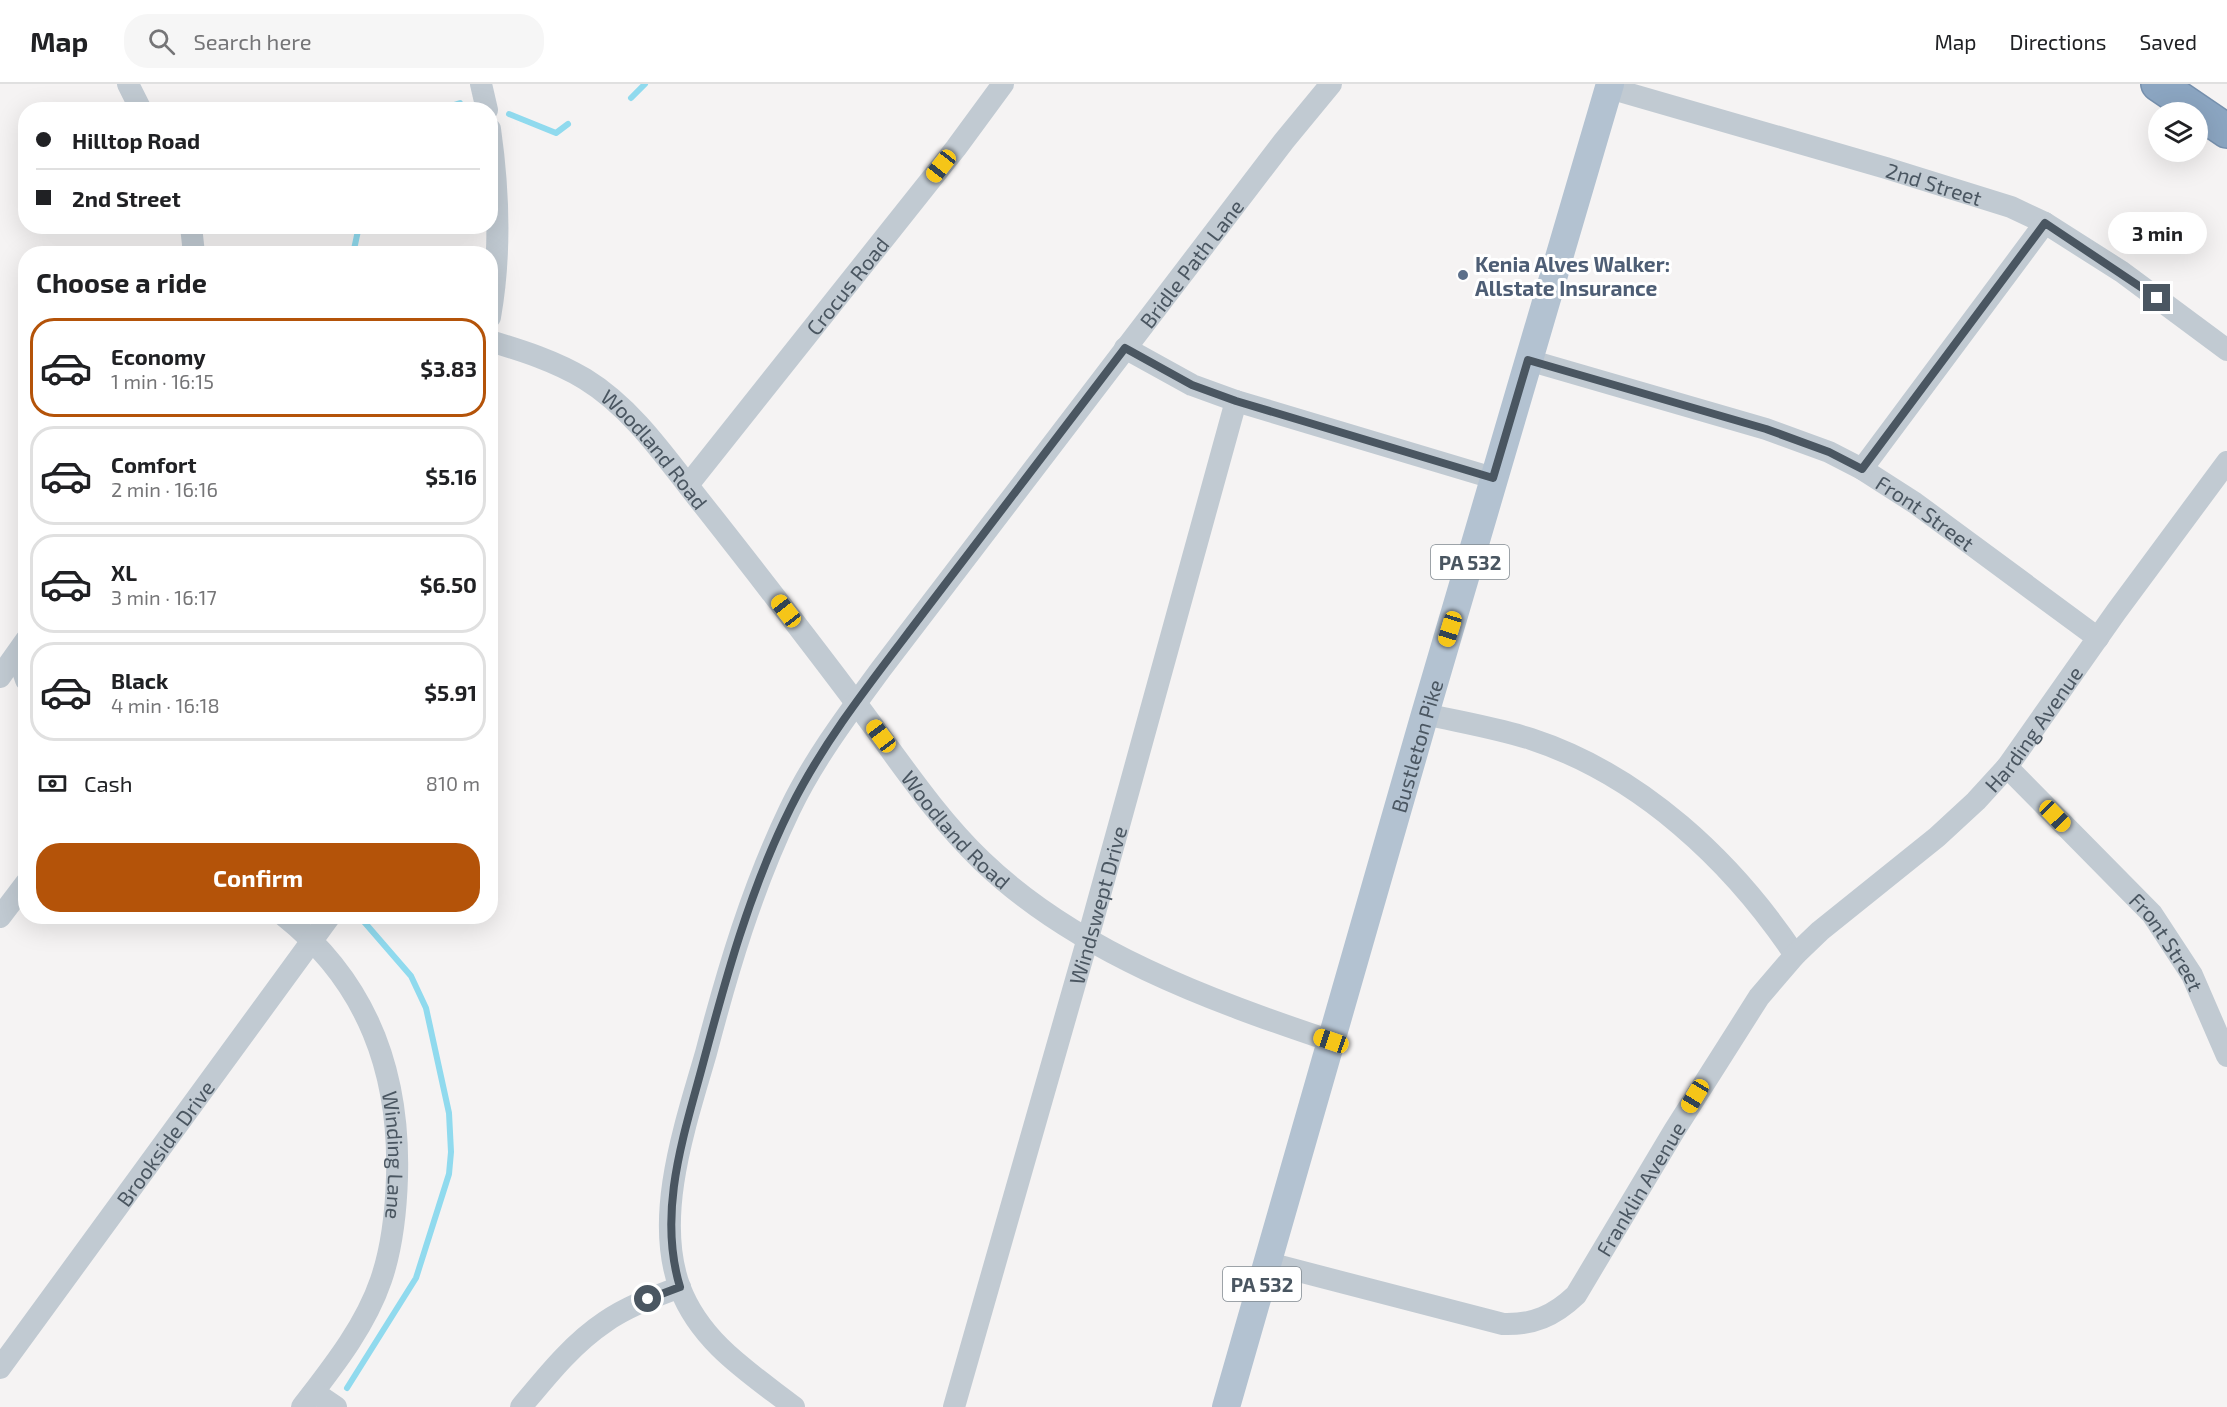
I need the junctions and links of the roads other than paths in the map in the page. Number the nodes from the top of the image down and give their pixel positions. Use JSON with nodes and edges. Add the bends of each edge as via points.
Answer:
{"nodes":[{"id":1,"x":128,"y":84,"type":"edge"},
{"id":2,"x":481,"y":84,"type":"edge"},
{"id":3,"x":1003,"y":84,"type":"edge"},
{"id":4,"x":1331,"y":84,"type":"edge"},
{"id":5,"x":2158,"y":84,"type":"edge"},
{"id":6,"x":1609,"y":86,"type":"edge"},
{"id":7,"x":137,"y":102,"type":"edge"},
{"id":8,"x":485,"y":102,"type":"edge"},
{"id":9,"x":2227,"y":131,"type":"edge"},
{"id":10,"x":498,"y":202,"type":"edge"},
{"id":11,"x":2045,"y":223,"type":"junction"},
{"id":12,"x":498,"y":234,"type":"edge"},
{"id":13,"x":498,"y":344,"type":"edge"},
{"id":14,"x":1125,"y":348,"type":"junction"},
{"id":15,"x":2227,"y":350,"type":"edge"},
{"id":16,"x":1528,"y":360,"type":"junction"},
{"id":17,"x":1236,"y":401,"type":"junction"},
{"id":18,"x":2227,"y":462,"type":"edge"},
{"id":19,"x":1862,"y":469,"type":"junction"},
{"id":20,"x":1493,"y":478,"type":"junction"},
{"id":21,"x":688,"y":485,"type":"junction"},
{"id":22,"x":2098,"y":638,"type":"junction"},
{"id":23,"x":18,"y":651,"type":"edge"},
{"id":24,"x":0,"y":676,"type":"edge"},
{"id":25,"x":856,"y":703,"type":"junction"},
{"id":26,"x":1425,"y":714,"type":"junction"},
{"id":27,"x":2007,"y":767,"type":"junction"},
{"id":28,"x":18,"y":893,"type":"edge"},
{"id":29,"x":0,"y":917,"type":"edge"},
{"id":30,"x":293,"y":924,"type":"edge"},
{"id":31,"x":324,"y":924,"type":"edge"},
{"id":32,"x":1088,"y":938,"type":"junction"},
{"id":33,"x":312,"y":941,"type":"junction"},
{"id":34,"x":1795,"y":955,"type":"junction"},
{"id":35,"x":1331,"y":1041,"type":"junction"},
{"id":36,"x":2227,"y":1056,"type":"edge"},
{"id":37,"x":1268,"y":1263,"type":"junction"},
{"id":38,"x":680,"y":1287,"type":"junction"},
{"id":39,"x":0,"y":1368,"type":"edge"},
{"id":40,"x":308,"y":1399,"type":"edge"},
{"id":41,"x":336,"y":1407,"type":"edge"},
{"id":42,"x":521,"y":1407,"type":"edge"},
{"id":43,"x":794,"y":1407,"type":"edge"},
{"id":44,"x":954,"y":1407,"type":"edge"},
{"id":45,"x":1226,"y":1407,"type":"edge"}],
"edges":[{"from":1,"to":7,"type":"street"},
{"from":2,"to":8,"type":"street"},
{"from":3,"to":21,"type":"street","name":"Crocus Road"},
{"from":4,"to":14,"type":"street","name":"Bridle Path Lane"},
{"from":5,"to":9,"type":"highway"},
{"from":6,"to":11,"type":"street","name":"2nd Street","via":[[2011,207]]},
{"from":6,"to":16,"type":"main road","name":"Bustleton Pike","number":"PA 532"},
{"from":10,"to":12,"type":"street"},
{"from":11,"to":15,"type":"street","name":"2nd Street","via":[[2122,272]]},
{"from":11,"to":19,"type":"street"},
{"from":13,"to":21,"type":"street","name":"Woodland Road","via":[[555,363],[586,380],[639,425]]},
{"from":14,"to":17,"type":"street","via":[[1192,385]]},
{"from":14,"to":25,"type":"street","name":"Bridle Path Lane"},
{"from":16,"to":19,"type":"street","name":"Front Street","via":[[1787,436]]},
{"from":16,"to":20,"type":"main road","name":"Bustleton Pike","number":"PA 532"},
{"from":17,"to":20,"type":"street"},
{"from":17,"to":32,"type":"street","name":"Windswept Drive"},
{"from":18,"to":22,"type":"street","name":"Harding Avenue"},
{"from":19,"to":22,"type":"street","name":"Front Street","via":[[1915,502]]},
{"from":20,"to":26,"type":"main road","name":"Bustleton Pike","number":"PA 532"},
{"from":21,"to":25,"type":"street","name":"Woodland Road"},
{"from":22,"to":27,"type":"street","name":"Harding Avenue"},
{"from":23,"to":24,"type":"street"},
{"from":25,"to":32,"type":"street","name":"Woodland Road","via":[[969,848],[1006,882]]},
{"from":25,"to":38,"type":"street","name":"Bridle Path Lane","via":[[820,754],[791,808],[761,873],[730,963],[677,1166],[671,1216],[672,1249]]},
{"from":26,"to":34,"type":"street","via":[[1530,739],[1606,774],[1676,822],[1710,852],[1750,894]]},
{"from":26,"to":35,"type":"main road","name":"Bustleton Pike","number":"PA 532"},
{"from":27,"to":34,"type":"street","name":"Harding Avenue","via":[[1936,837]]},
{"from":27,"to":36,"type":"street","name":"Front Street","via":[[2152,914],[2192,975]]},
{"from":28,"to":29,"type":"street"},
{"from":30,"to":33,"type":"street","name":"Winding Lane"},
{"from":31,"to":33,"type":"street","name":"Brookside Drive"},
{"from":32,"to":35,"type":"street","name":"Woodland Road","via":[[1196,993]]},
{"from":32,"to":44,"type":"street","name":"Windswept Drive"},
{"from":33,"to":39,"type":"street","name":"Brookside Drive"},
{"from":33,"to":40,"type":"street","name":"Winding Lane","via":[[356,995],[383,1052],[393,1104],[397,1162],[393,1222],[381,1280],[356,1330]]},
{"from":34,"to":37,"type":"street","name":"Franklin Avenue","via":[[1739,1025],[1576,1295],[1560,1310],[1541,1320],[1503,1324]]},
{"from":35,"to":37,"type":"main road","name":"Bustleton Pike","number":"PA 532"},
{"from":37,"to":45,"type":"main road","name":"Bustleton Pike","number":"PA 532"},
{"from":38,"to":42,"type":"street","via":[[604,1322],[580,1342]]},
{"from":38,"to":43,"type":"street","name":"Bridle Path Lane","via":[[701,1327],[722,1351]]},
{"from":40,"to":41,"type":"street"}]}
